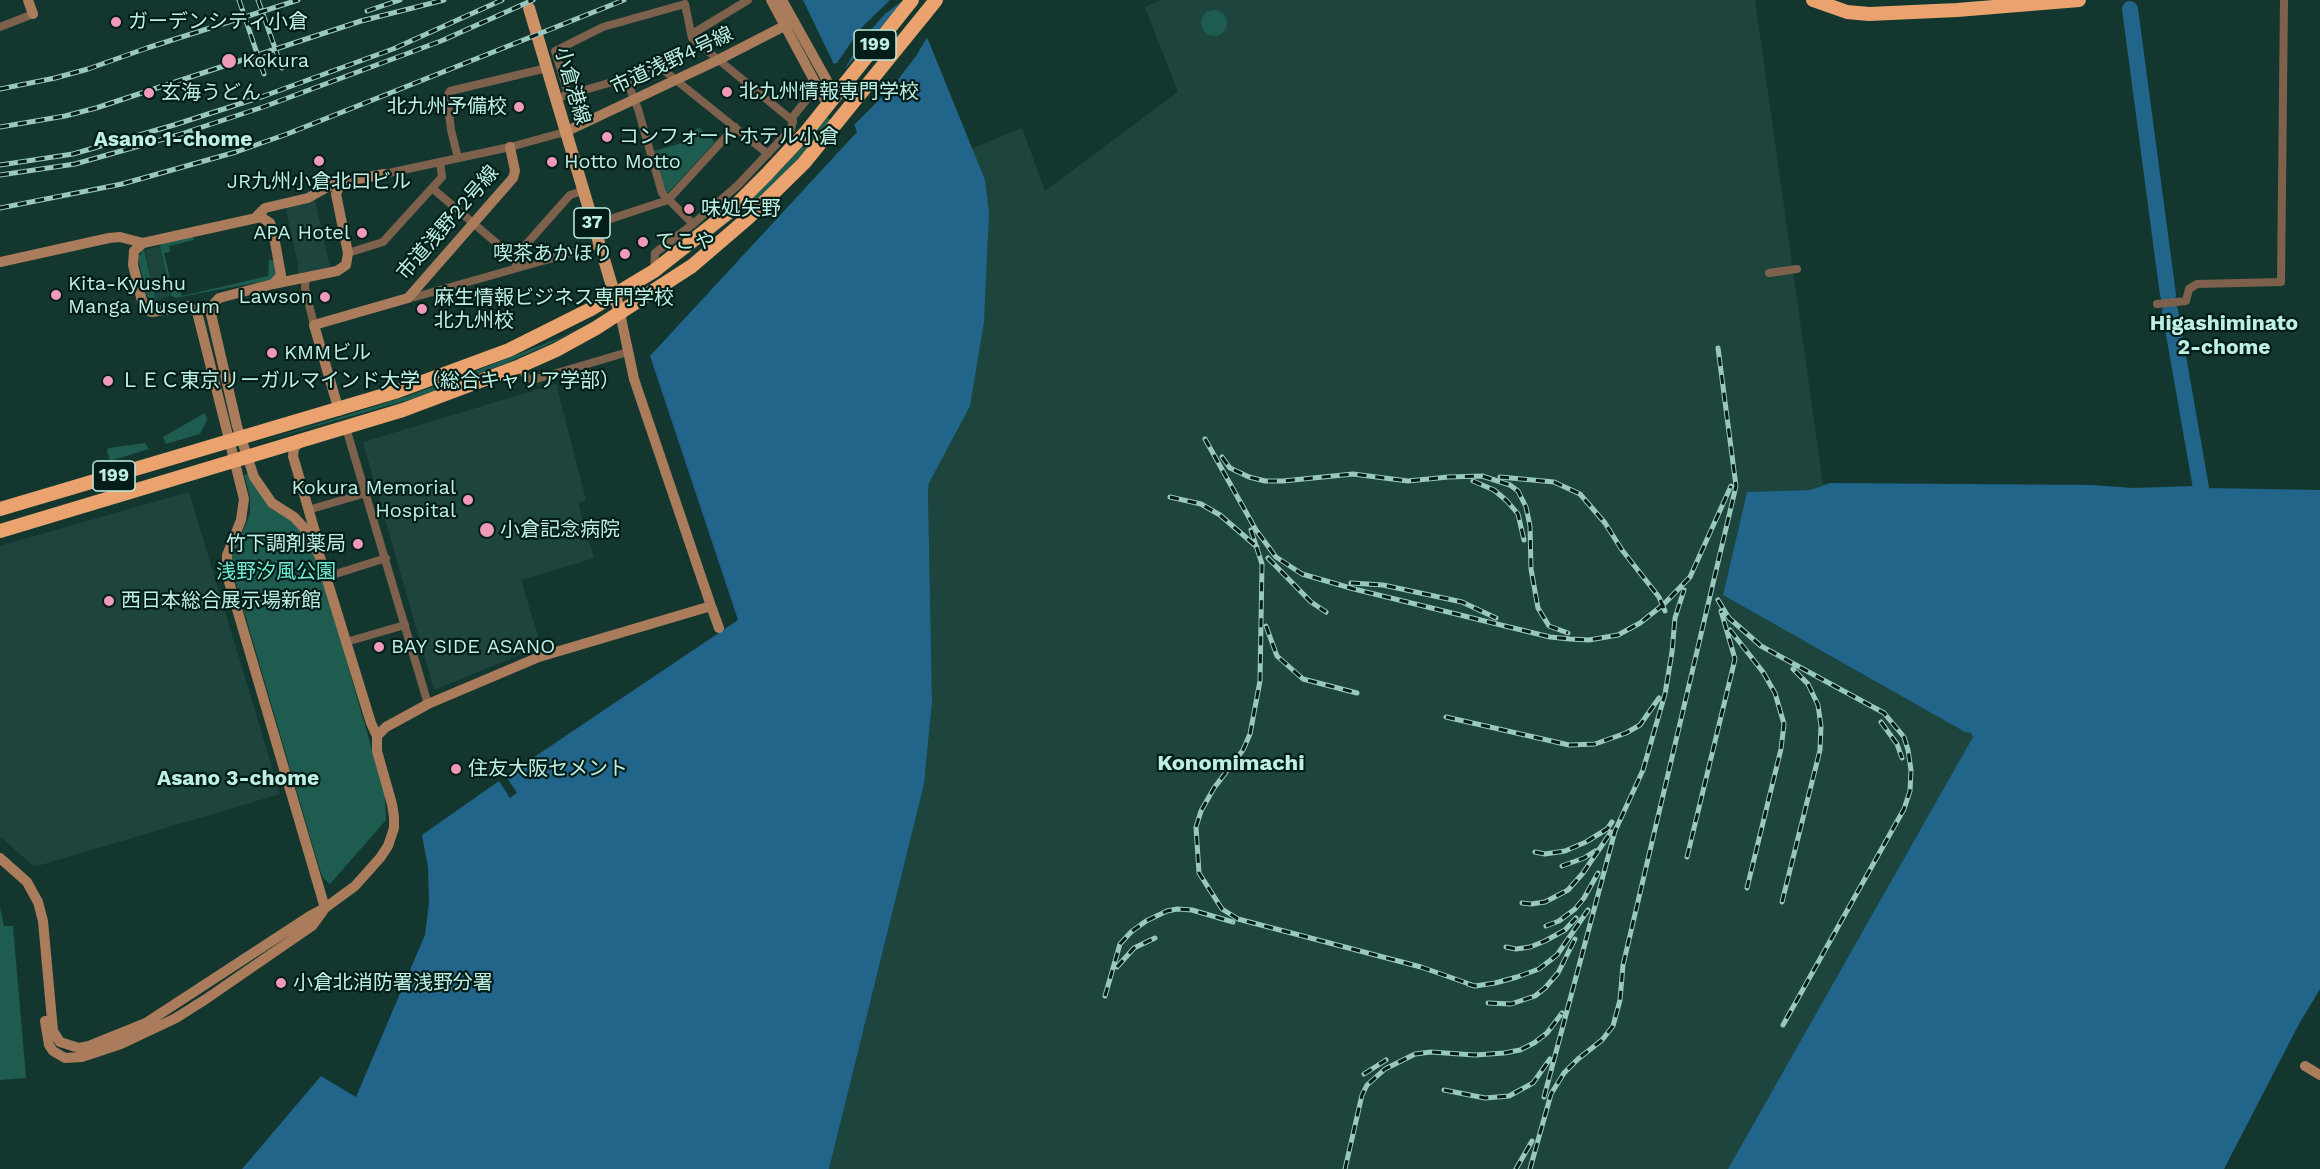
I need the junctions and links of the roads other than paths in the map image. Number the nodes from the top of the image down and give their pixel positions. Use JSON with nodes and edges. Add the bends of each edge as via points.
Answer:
{"nodes":[{"id":1,"x":28,"y":0,"type":"edge"},
{"id":2,"x":748,"y":0,"type":"edge"},
{"id":3,"x":771,"y":0,"type":"edge"},
{"id":4,"x":782,"y":0,"type":"edge"},
{"id":5,"x":1813,"y":0,"type":"edge"},
{"id":6,"x":2079,"y":0,"type":"edge"},
{"id":7,"x":2284,"y":0,"type":"edge"},
{"id":8,"x":922,"y":5,"type":"edge"},
{"id":9,"x":1957,"y":5,"type":"edge"},
{"id":10,"x":529,"y":8,"type":"dead end"},
{"id":11,"x":33,"y":14,"type":"joint"},
{"id":12,"x":789,"y":24,"type":"junction"},
{"id":13,"x":0,"y":27,"type":"edge"},
{"id":14,"x":692,"y":34,"type":"junction"},
{"id":15,"x":718,"y":60,"type":"junction"},
{"id":16,"x":547,"y":68,"type":"junction"},
{"id":17,"x":626,"y":78,"type":"junction"},
{"id":18,"x":675,"y":79,"type":"junction"},
{"id":19,"x":561,"y":96,"type":"junction"},
{"id":20,"x":634,"y":98,"type":"junction"},
{"id":21,"x":808,"y":98,"type":"dead end"},
{"id":22,"x":839,"y":103,"type":"junction"},
{"id":23,"x":791,"y":119,"type":"junction"},
{"id":24,"x":735,"y":127,"type":"junction"},
{"id":25,"x":565,"y":132,"type":"junction"},
{"id":26,"x":510,"y":147,"type":"junction"},
{"id":27,"x":768,"y":154,"type":"junction"},
{"id":28,"x":458,"y":158,"type":"junction"},
{"id":29,"x":440,"y":162,"type":"junction"},
{"id":30,"x":763,"y":170,"type":"junction"},
{"id":31,"x":384,"y":174,"type":"joint"},
{"id":32,"x":432,"y":188,"type":"junction"},
{"id":33,"x":334,"y":189,"type":"junction"},
{"id":34,"x":582,"y":191,"type":"junction"},
{"id":35,"x":668,"y":200,"type":"junction"},
{"id":36,"x":255,"y":217,"type":"junction"},
{"id":37,"x":473,"y":222,"type":"junction"},
{"id":38,"x":693,"y":224,"type":"junction"},
{"id":39,"x":592,"y":225,"type":"junction"},
{"id":40,"x":109,"y":238,"type":"junction"},
{"id":41,"x":143,"y":243,"type":"junction"},
{"id":42,"x":599,"y":245,"type":"junction"},
{"id":43,"x":659,"y":250,"type":"junction"},
{"id":44,"x":348,"y":253,"type":"junction"},
{"id":45,"x":133,"y":257,"type":"junction"},
{"id":46,"x":673,"y":257,"type":"junction"},
{"id":47,"x":514,"y":258,"type":"junction"},
{"id":48,"x":0,"y":262,"type":"edge"},
{"id":49,"x":517,"y":268,"type":"junction"},
{"id":50,"x":1797,"y":269,"type":"dead end"},
{"id":51,"x":654,"y":271,"type":"junction"},
{"id":52,"x":1769,"y":273,"type":"dead end"},
{"id":53,"x":306,"y":278,"type":"junction"},
{"id":54,"x":273,"y":284,"type":"junction"},
{"id":55,"x":614,"y":295,"type":"junction"},
{"id":56,"x":408,"y":297,"type":"junction"},
{"id":57,"x":2157,"y":304,"type":"dead end"},
{"id":58,"x":620,"y":314,"type":"junction"},
{"id":59,"x":314,"y":325,"type":"junction"},
{"id":60,"x":628,"y":352,"type":"junction"},
{"id":61,"x":520,"y":366,"type":"junction"},
{"id":62,"x":339,"y":411,"type":"junction"},
{"id":63,"x":346,"y":428,"type":"junction"},
{"id":64,"x":235,"y":441,"type":"junction"},
{"id":65,"x":301,"y":441,"type":"junction"},
{"id":66,"x":241,"y":459,"type":"junction"},
{"id":67,"x":148,"y":486,"type":"junction"},
{"id":68,"x":366,"y":493,"type":"junction"},
{"id":69,"x":0,"y":509,"type":"edge"},
{"id":70,"x":308,"y":510,"type":"junction"},
{"id":71,"x":0,"y":522,"type":"edge"},
{"id":72,"x":0,"y":531,"type":"edge"},
{"id":73,"x":316,"y":548,"type":"junction"},
{"id":74,"x":386,"y":558,"type":"junction"},
{"id":75,"x":326,"y":577,"type":"junction"},
{"id":76,"x":711,"y":606,"type":"junction"},
{"id":77,"x":405,"y":624,"type":"junction"},
{"id":78,"x":719,"y":628,"type":"dead end"},
{"id":79,"x":346,"y":642,"type":"junction"},
{"id":80,"x":428,"y":704,"type":"junction"},
{"id":81,"x":377,"y":736,"type":"junction"},
{"id":82,"x":0,"y":858,"type":"edge"},
{"id":83,"x":0,"y":866,"type":"edge"},
{"id":84,"x":325,"y":908,"type":"junction"},
{"id":85,"x":2305,"y":1066,"type":"dead end"},
{"id":86,"x":2320,"y":1075,"type":"edge"}],
"edges":[{"from":1,"to":11,"type":"street"},
{"from":2,"to":14,"type":"street"},
{"from":3,"to":12,"type":"street"},
{"from":4,"to":12,"type":"street"},
{"from":5,"to":9,"type":"highway","via":[[1847,12],[1869,14]]},
{"from":6,"to":9,"type":"highway"},
{"from":7,"to":57,"type":"street","via":[[2281,282],[2197,284],[2189,289],[2186,301]]},
{"from":8,"to":22,"type":"highway","number":"199"},
{"from":8,"to":22,"type":"highway","number":"199","via":[[904,40]]},
{"from":10,"to":16,"type":"main road","name":"小倉港線","number":"37"},
{"from":11,"to":13,"type":"street"},
{"from":12,"to":15,"type":"street","name":"市道浅野4号線"},
{"from":12,"to":22,"type":"street","via":[[823,97]]},
{"from":14,"to":15,"type":"street"},
{"from":14,"to":19,"type":"street","via":[[685,4],[603,27],[555,51],[567,90]]},
{"from":15,"to":18,"type":"street","name":"市道浅野4号線"},
{"from":15,"to":23,"type":"street"},
{"from":16,"to":19,"type":"main road","name":"小倉港線","number":"37"},
{"from":16,"to":28,"type":"street","via":[[450,91],[447,97]]},
{"from":17,"to":18,"type":"street","via":[[656,64]]},
{"from":17,"to":19,"type":"street"},
{"from":17,"to":20,"type":"street"},
{"from":18,"to":20,"type":"street","name":"市道浅野4号線"},
{"from":18,"to":24,"type":"street"},
{"from":19,"to":25,"type":"main road","name":"小倉港線","number":"37"},
{"from":20,"to":25,"type":"street","name":"市道浅野4号線"},
{"from":20,"to":35,"type":"street","via":[[662,193]]},
{"from":21,"to":23,"type":"street"},
{"from":22,"to":30,"type":"highway","number":"199"},
{"from":22,"to":58,"type":"highway","number":"199","via":[[804,163],[740,225],[692,266]]},
{"from":23,"to":27,"type":"street","via":[[793,126]]},
{"from":24,"to":27,"type":"street"},
{"from":24,"to":35,"type":"street"},
{"from":25,"to":26,"type":"street"},
{"from":25,"to":34,"type":"main road","name":"小倉港線","number":"37"},
{"from":26,"to":28,"type":"street"},
{"from":26,"to":37,"type":"street","name":"市道浅野22号線","via":[[515,174]]},
{"from":27,"to":30,"type":"street"},
{"from":28,"to":29,"type":"street"},
{"from":29,"to":31,"type":"street"},
{"from":29,"to":32,"type":"street","via":[[442,174]]},
{"from":30,"to":38,"type":"street"},
{"from":30,"to":46,"type":"highway","number":"199","via":[[730,211]]},
{"from":31,"to":33,"type":"street","via":[[345,182]]},
{"from":32,"to":37,"type":"street"},
{"from":32,"to":44,"type":"street","via":[[381,244]]},
{"from":33,"to":36,"type":"street","via":[[265,208]]},
{"from":33,"to":44,"type":"street"},
{"from":34,"to":39,"type":"main road","name":"小倉港線","number":"37"},
{"from":34,"to":47,"type":"street","via":[[570,195]]},
{"from":35,"to":38,"type":"street"},
{"from":35,"to":39,"type":"street"},
{"from":36,"to":41,"type":"street"},
{"from":36,"to":54,"type":"street","via":[[265,218],[273,231],[281,271]]},
{"from":37,"to":47,"type":"street"},
{"from":37,"to":56,"type":"street","name":"市道浅野22号線"},
{"from":38,"to":43,"type":"street"},
{"from":39,"to":42,"type":"main road","name":"小倉港線","number":"37"},
{"from":40,"to":41,"type":"street"},
{"from":40,"to":45,"type":"street","via":[[122,242]]},
{"from":40,"to":48,"type":"street"},
{"from":41,"to":45,"type":"street"},
{"from":42,"to":49,"type":"street"},
{"from":42,"to":55,"type":"main road","name":"小倉港線","number":"37"},
{"from":43,"to":46,"type":"street","via":[[664,257]]},
{"from":43,"to":51,"type":"street","via":[[653,257]]},
{"from":44,"to":53,"type":"street","via":[[342,269]]},
{"from":45,"to":64,"type":"street","via":[[147,310],[188,306],[197,312]]},
{"from":46,"to":51,"type":"highway","number":"199"},
{"from":47,"to":49,"type":"street"},
{"from":49,"to":56,"type":"street"},
{"from":50,"to":52,"type":"street"},
{"from":51,"to":55,"type":"highway","number":"199"},
{"from":53,"to":54,"type":"street"},
{"from":53,"to":59,"type":"street"},
{"from":54,"to":64,"type":"street","via":[[223,296],[211,310]]},
{"from":55,"to":58,"type":"main road","name":"小倉港線","number":"37"},
{"from":55,"to":62,"type":"highway","number":"199","via":[[509,350]]},
{"from":56,"to":59,"type":"street","name":"市道浅野22号線"},
{"from":58,"to":60,"type":"street"},
{"from":58,"to":61,"type":"highway","number":"199"},
{"from":59,"to":62,"type":"street"},
{"from":60,"to":61,"type":"street","via":[[532,380]]},
{"from":60,"to":76,"type":"street"},
{"from":61,"to":63,"type":"highway","number":"199"},
{"from":62,"to":64,"type":"highway","number":"199"},
{"from":63,"to":65,"type":"highway","number":"199"},
{"from":63,"to":68,"type":"street"},
{"from":64,"to":66,"type":"street"},
{"from":64,"to":69,"type":"highway","number":"199"},
{"from":65,"to":66,"type":"highway","number":"199"},
{"from":65,"to":70,"type":"street","via":[[293,456]]},
{"from":66,"to":67,"type":"highway","number":"199"},
{"from":66,"to":73,"type":"street","via":[[267,498],[301,524]]},
{"from":66,"to":84,"type":"street","via":[[244,505],[226,555],[227,575]]},
{"from":67,"to":71,"type":"highway","via":[[98,494]]},
{"from":67,"to":72,"type":"highway","number":"199"},
{"from":68,"to":70,"type":"street"},
{"from":68,"to":74,"type":"street"},
{"from":70,"to":73,"type":"street","via":[[317,538]]},
{"from":73,"to":75,"type":"street"},
{"from":74,"to":75,"type":"street"},
{"from":74,"to":77,"type":"street"},
{"from":75,"to":79,"type":"street"},
{"from":76,"to":78,"type":"street"},
{"from":76,"to":80,"type":"street","via":[[539,657]]},
{"from":77,"to":79,"type":"street"},
{"from":77,"to":80,"type":"street"},
{"from":79,"to":81,"type":"street"},
{"from":80,"to":81,"type":"street"},
{"from":81,"to":84,"type":"street","via":[[377,751],[394,817],[391,837],[369,871]]},
{"from":82,"to":84,"type":"street","via":[[27,882],[38,902],[53,1031],[60,1042],[72,1047],[89,1046],[146,1023]]},
{"from":83,"to":84,"type":"street","via":[[24,890],[33,907],[46,1038],[53,1051],[65,1058],[82,1058],[121,1044],[176,1018],[312,926]]},
{"from":85,"to":86,"type":"street"}]}
